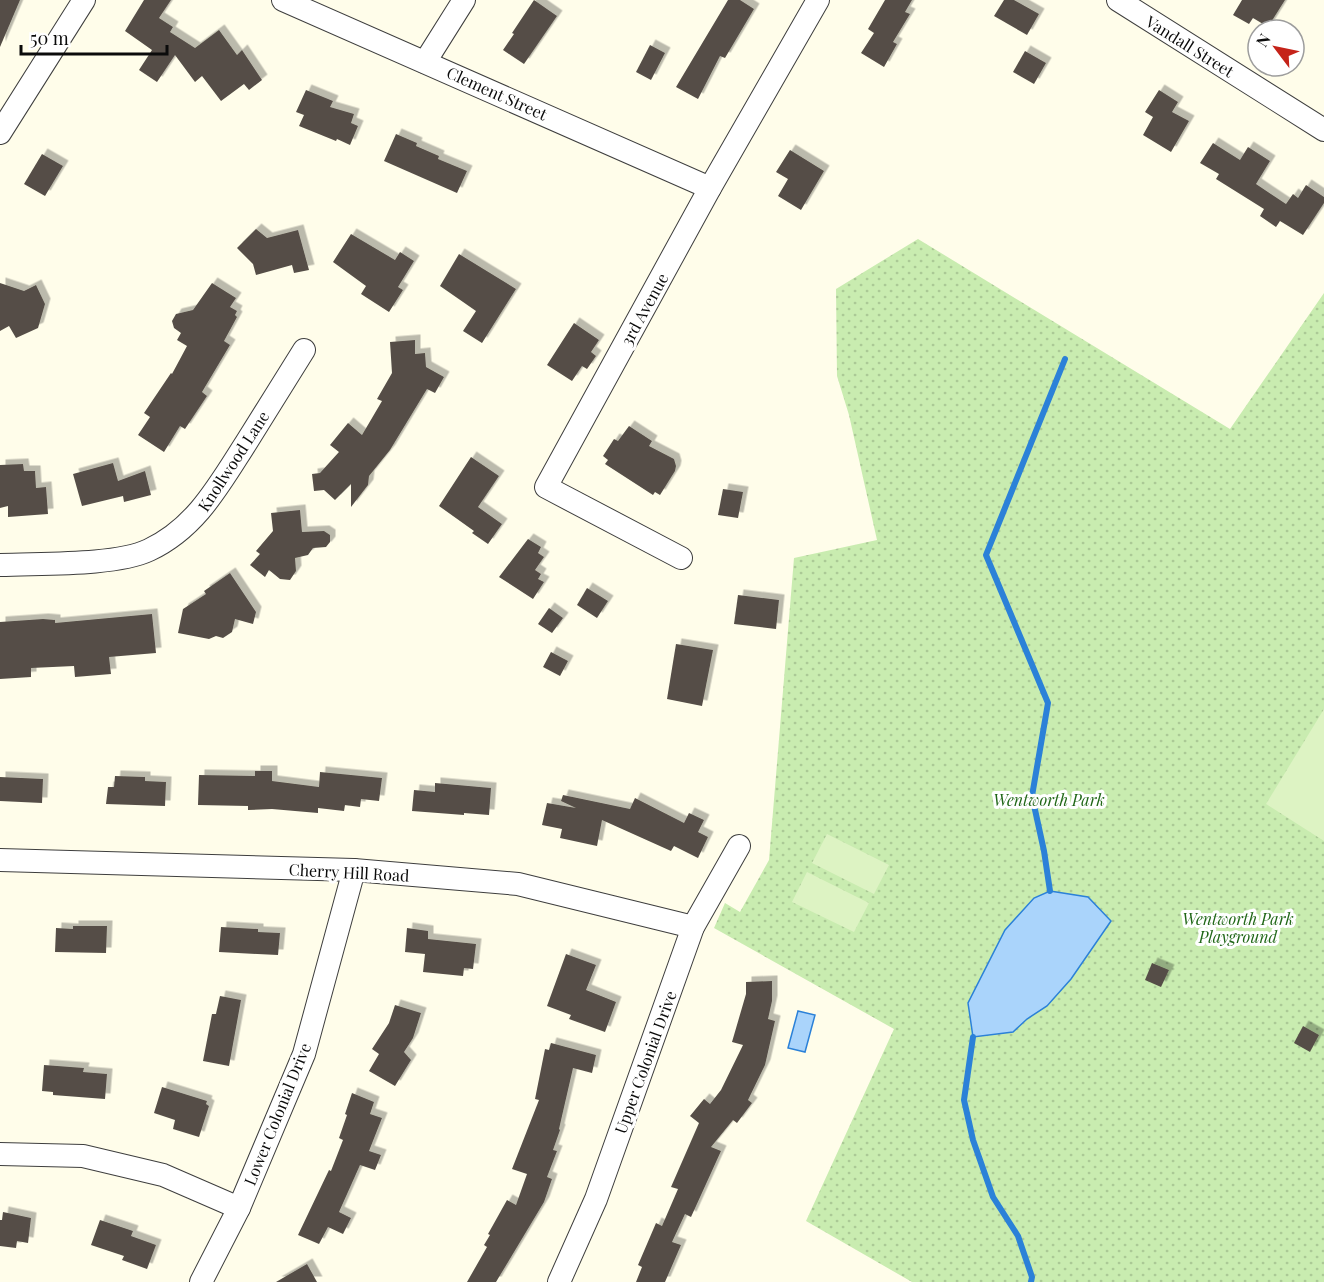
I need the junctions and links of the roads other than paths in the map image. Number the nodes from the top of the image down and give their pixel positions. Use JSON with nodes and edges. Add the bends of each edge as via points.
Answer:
{"nodes":[{"id":1,"x":84,"y":0,"type":"edge"},
{"id":2,"x":283,"y":0,"type":"edge"},
{"id":3,"x":464,"y":0,"type":"edge"},
{"id":4,"x":818,"y":0,"type":"edge"},
{"id":5,"x":1118,"y":0,"type":"edge"},
{"id":6,"x":425,"y":62,"type":"junction"},
{"id":7,"x":1324,"y":130,"type":"edge"},
{"id":8,"x":0,"y":133,"type":"edge"},
{"id":9,"x":710,"y":188,"type":"junction"},
{"id":10,"x":304,"y":350,"type":"dead end"},
{"id":11,"x":681,"y":558,"type":"dead end"},
{"id":12,"x":0,"y":565,"type":"edge"},
{"id":13,"x":739,"y":846,"type":"dead end"},
{"id":14,"x":0,"y":860,"type":"edge"},
{"id":15,"x":354,"y":870,"type":"junction"},
{"id":16,"x":693,"y":927,"type":"junction"},
{"id":17,"x":0,"y":1154,"type":"edge"},
{"id":18,"x":239,"y":1208,"type":"junction"},
{"id":19,"x":201,"y":1282,"type":"edge"},
{"id":20,"x":559,"y":1282,"type":"edge"}],
"edges":[{"from":1,"to":8,"type":"street"},
{"from":2,"to":6,"type":"street","name":"Clement Street"},
{"from":3,"to":6,"type":"street"},
{"from":4,"to":9,"type":"street","name":"3rd Avenue"},
{"from":5,"to":7,"type":"street","name":"Vandall Street"},
{"from":6,"to":9,"type":"street","name":"Clement Street"},
{"from":9,"to":11,"type":"street","name":"3rd Avenue","via":[[546,488]]},
{"from":10,"to":12,"type":"street","name":"Knollwood Lane","via":[[211,498],[177,533],[149,550],[116,559]]},
{"from":13,"to":16,"type":"street","name":"Upper Colonial Drive"},
{"from":14,"to":15,"type":"street","name":"Cherry Hill Road"},
{"from":15,"to":16,"type":"street","name":"Cherry Hill Road","via":[[518,885]]},
{"from":15,"to":18,"type":"street","name":"Lower Colonial Drive","via":[[304,1054]]},
{"from":16,"to":20,"type":"street","name":"Upper Colonial Drive","via":[[596,1199]]},
{"from":17,"to":18,"type":"street","via":[[83,1156],[163,1175]]},
{"from":18,"to":19,"type":"street","name":"Lower Colonial Drive"}]}
